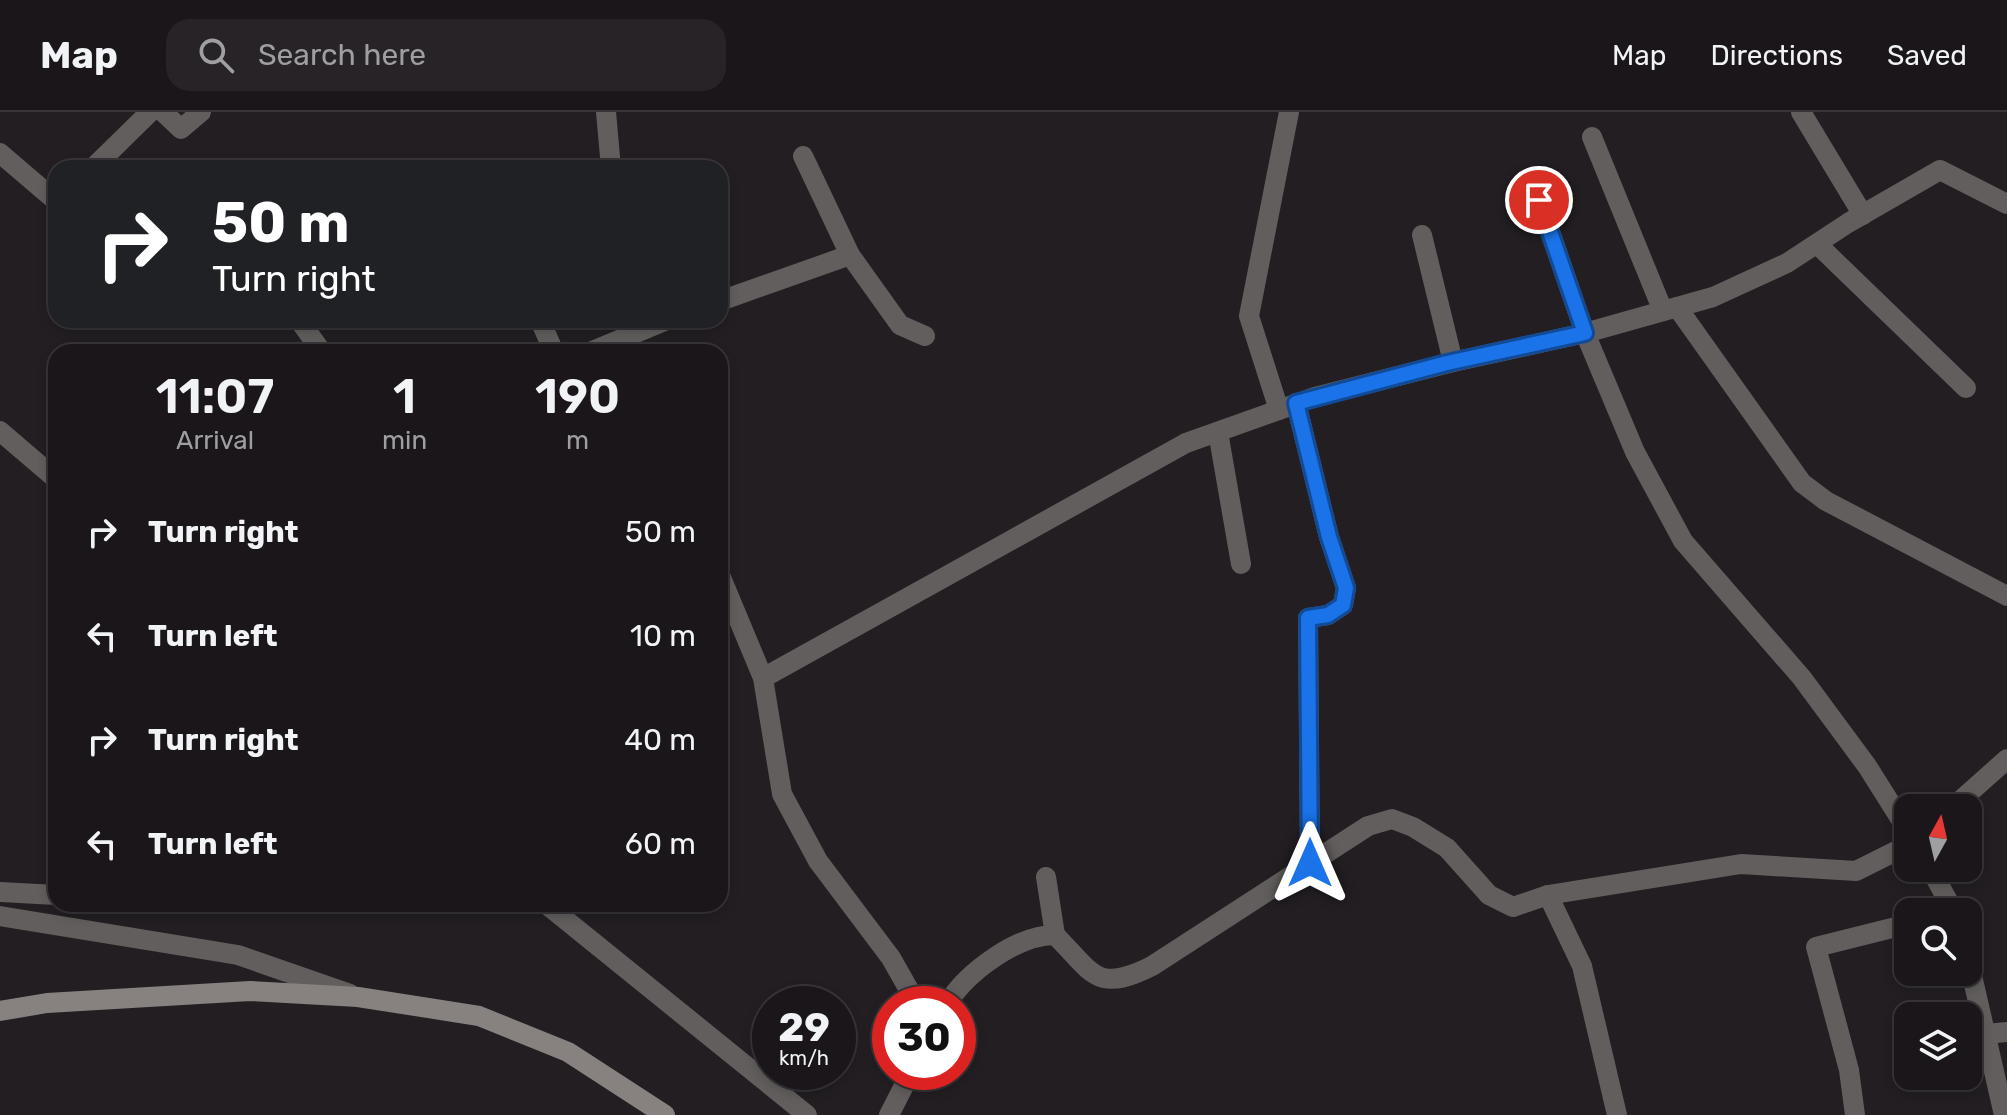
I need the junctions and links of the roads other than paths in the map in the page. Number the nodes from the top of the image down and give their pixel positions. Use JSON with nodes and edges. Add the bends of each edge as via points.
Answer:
{"nodes":[{"id":1,"x":150,"y":112,"type":"edge"},
{"id":2,"x":163,"y":112,"type":"edge"},
{"id":3,"x":201,"y":112,"type":"edge"},
{"id":4,"x":606,"y":112,"type":"edge"},
{"id":5,"x":1289,"y":112,"type":"edge"},
{"id":6,"x":1801,"y":112,"type":"edge"},
{"id":7,"x":1592,"y":137,"type":"dead end"},
{"id":8,"x":0,"y":153,"type":"edge"},
{"id":9,"x":803,"y":156,"type":"dead end"},
{"id":10,"x":101,"y":160,"type":"edge"},
{"id":11,"x":610,"y":160,"type":"edge"},
{"id":12,"x":48,"y":194,"type":"edge"},
{"id":13,"x":1539,"y":200,"type":"dead end"},
{"id":14,"x":2007,"y":204,"type":"edge"},
{"id":15,"x":1863,"y":215,"type":"junction"},
{"id":16,"x":1422,"y":235,"type":"dead end"},
{"id":17,"x":1817,"y":244,"type":"junction"},
{"id":18,"x":850,"y":255,"type":"junction"},
{"id":19,"x":728,"y":298,"type":"edge"},
{"id":20,"x":1670,"y":309,"type":"junction"},
{"id":21,"x":648,"y":328,"type":"edge"},
{"id":22,"x":1585,"y":333,"type":"junction"},
{"id":23,"x":925,"y":336,"type":"dead end"},
{"id":24,"x":609,"y":344,"type":"edge"},
{"id":25,"x":1453,"y":362,"type":"junction"},
{"id":26,"x":1966,"y":388,"type":"dead end"},
{"id":27,"x":1287,"y":407,"type":"junction"},
{"id":28,"x":0,"y":431,"type":"edge"},
{"id":29,"x":1218,"y":432,"type":"junction"},
{"id":30,"x":48,"y":472,"type":"edge"},
{"id":31,"x":1241,"y":564,"type":"dead end"},
{"id":32,"x":728,"y":594,"type":"edge"},
{"id":33,"x":2007,"y":596,"type":"edge"},
{"id":34,"x":763,"y":678,"type":"junction"},
{"id":35,"x":2007,"y":759,"type":"edge"},
{"id":36,"x":1968,"y":794,"type":"edge"},
{"id":37,"x":1894,"y":809,"type":"edge"},
{"id":38,"x":1894,"y":852,"type":"edge"},
{"id":39,"x":1310,"y":863,"type":"junction"},
{"id":40,"x":1046,"y":877,"type":"dead end"},
{"id":41,"x":0,"y":892,"type":"edge"},
{"id":42,"x":48,"y":895,"type":"edge"},
{"id":43,"x":1548,"y":895,"type":"junction"},
{"id":44,"x":556,"y":912,"type":"edge"},
{"id":45,"x":0,"y":916,"type":"edge"},
{"id":46,"x":1894,"y":928,"type":"edge"},
{"id":47,"x":1055,"y":935,"type":"junction"},
{"id":48,"x":907,"y":986,"type":"edge"},
{"id":49,"x":958,"y":986,"type":"edge"},
{"id":50,"x":1975,"y":986,"type":"edge"},
{"id":51,"x":358,"y":997,"type":"junction"},
{"id":52,"x":0,"y":1011,"type":"edge"},
{"id":53,"x":2007,"y":1032,"type":"edge"},
{"id":54,"x":1986,"y":1034,"type":"junction"},
{"id":55,"x":902,"y":1090,"type":"edge"},
{"id":56,"x":665,"y":1115,"type":"edge"},
{"id":57,"x":807,"y":1115,"type":"edge"},
{"id":58,"x":889,"y":1115,"type":"edge"},
{"id":59,"x":1617,"y":1115,"type":"edge"},
{"id":60,"x":1855,"y":1115,"type":"edge"},
{"id":61,"x":2004,"y":1115,"type":"edge"}],
"edges":[{"from":1,"to":10,"type":"street"},
{"from":2,"to":3,"type":"street","via":[[181,129]]},
{"from":4,"to":11,"type":"street"},
{"from":5,"to":27,"type":"street","via":[[1249,316]]},
{"from":6,"to":15,"type":"street"},
{"from":7,"to":20,"type":"street"},
{"from":8,"to":12,"type":"street"},
{"from":9,"to":18,"type":"street"},
{"from":13,"to":22,"type":"street"},
{"from":14,"to":15,"type":"street","via":[[1940,170]]},
{"from":15,"to":17,"type":"street"},
{"from":16,"to":25,"type":"street"},
{"from":17,"to":20,"type":"street","via":[[1713,297]]},
{"from":17,"to":26,"type":"street"},
{"from":18,"to":19,"type":"street"},
{"from":18,"to":23,"type":"street","via":[[900,325]]},
{"from":20,"to":22,"type":"street"},
{"from":20,"to":33,"type":"street","via":[[1802,483],[1826,501]]},
{"from":21,"to":24,"type":"street"},
{"from":22,"to":25,"type":"street"},
{"from":22,"to":37,"type":"street","via":[[1635,452],[1683,541],[1802,678]]},
{"from":25,"to":27,"type":"street"},
{"from":27,"to":29,"type":"street"},
{"from":27,"to":39,"type":"street","via":[[1346,588],[1343,605],[1328,615],[1308,618]]},
{"from":28,"to":30,"type":"street"},
{"from":29,"to":31,"type":"street"},
{"from":29,"to":34,"type":"street","via":[[1186,443]]},
{"from":32,"to":34,"type":"street"},
{"from":34,"to":48,"type":"street","via":[[782,794],[818,861]]},
{"from":35,"to":36,"type":"street"},
{"from":38,"to":43,"type":"street","via":[[1856,871],[1741,864]]},
{"from":39,"to":43,"type":"street","via":[[1368,826],[1392,819],[1447,848],[1501,902],[1513,907]]},
{"from":39,"to":47,"type":"street","via":[[1125,979],[1105,980],[1086,969]]},
{"from":40,"to":47,"type":"street"},
{"from":41,"to":42,"type":"street"},
{"from":43,"to":59,"type":"street","via":[[1582,966]]},
{"from":44,"to":57,"type":"street"},
{"from":45,"to":51,"type":"street","via":[[238,955]]},
{"from":46,"to":60,"type":"street","via":[[1816,947],[1849,1070]]},
{"from":47,"to":49,"type":"street","via":[[1016,943]]},
{"from":50,"to":54,"type":"street"},
{"from":51,"to":52,"type":"street","via":[[250,991],[47,1003]]},
{"from":51,"to":56,"type":"street","via":[[479,1016],[568,1052]]},
{"from":53,"to":54,"type":"street"},
{"from":54,"to":61,"type":"street"},
{"from":55,"to":58,"type":"street"}]}
